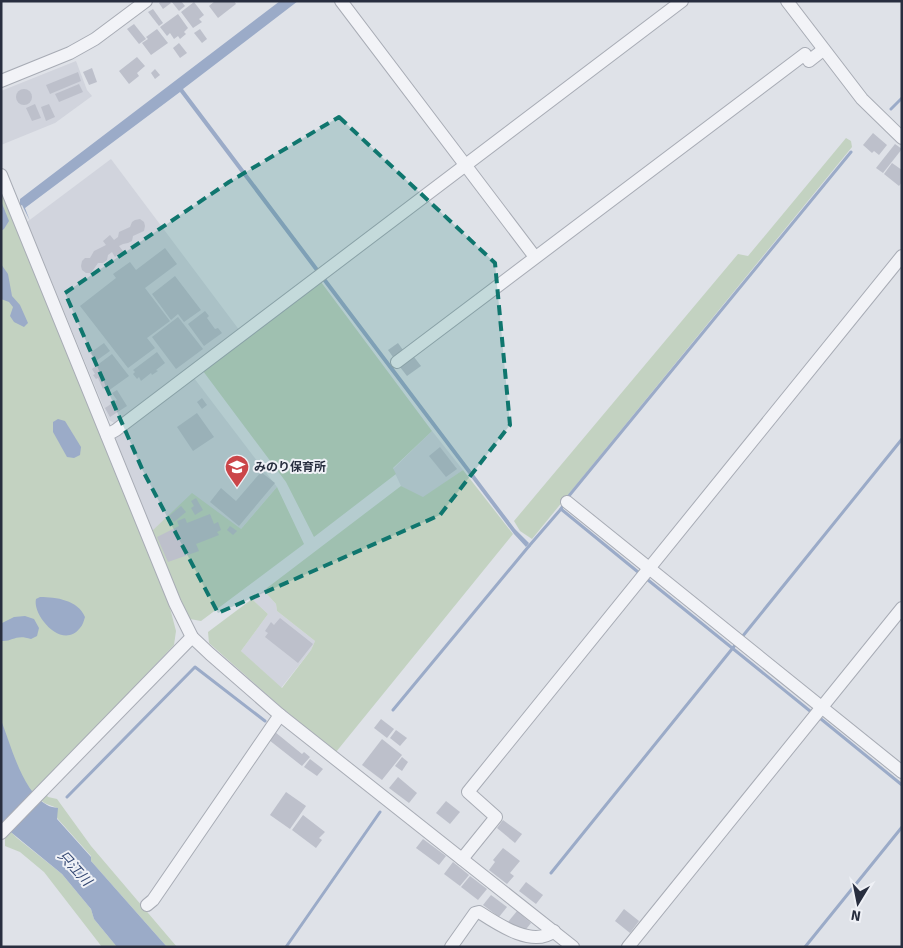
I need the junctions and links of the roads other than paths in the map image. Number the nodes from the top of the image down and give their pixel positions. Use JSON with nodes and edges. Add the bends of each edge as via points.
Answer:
{"nodes":[{"id":1,"x":146,"y":1,"type":"edge"},
{"id":2,"x":341,"y":1,"type":"edge"},
{"id":3,"x":682,"y":1,"type":"edge"},
{"id":4,"x":786,"y":1,"type":"edge"},
{"id":5,"x":823,"y":50,"type":"junction"},
{"id":6,"x":1,"y":81,"type":"edge"},
{"id":7,"x":902,"y":138,"type":"edge"},
{"id":8,"x":465,"y":166,"type":"junction"},
{"id":9,"x":1,"y":175,"type":"edge"},
{"id":10,"x":902,"y":256,"type":"edge"},
{"id":11,"x":535,"y":257,"type":"junction"},
{"id":12,"x":397,"y":362,"type":"dead end"},
{"id":13,"x":107,"y":435,"type":"junction"},
{"id":14,"x":567,"y":502,"type":"dead end"},
{"id":15,"x":650,"y":569,"type":"junction"},
{"id":16,"x":902,"y":608,"type":"edge"},
{"id":17,"x":192,"y":637,"type":"junction"},
{"id":18,"x":822,"y":707,"type":"junction"},
{"id":19,"x":280,"y":715,"type":"junction"},
{"id":20,"x":902,"y":772,"type":"edge"},
{"id":21,"x":1,"y":833,"type":"edge"},
{"id":22,"x":462,"y":859,"type":"junction"},
{"id":23,"x":147,"y":905,"type":"dead end"},
{"id":24,"x":554,"y":931,"type":"junction"},
{"id":25,"x":451,"y":947,"type":"edge"},
{"id":26,"x":573,"y":947,"type":"edge"},
{"id":27,"x":628,"y":947,"type":"edge"}],
"edges":[{"from":1,"to":6,"type":"street","via":[[95,39],[70,53]]},
{"from":2,"to":8,"type":"street"},
{"from":3,"to":8,"type":"street"},
{"from":4,"to":5,"type":"street"},
{"from":5,"to":7,"type":"street","via":[[862,99]]},
{"from":5,"to":11,"type":"street","via":[[809,60],[804,54]]},
{"from":8,"to":11,"type":"street"},
{"from":8,"to":13,"type":"street"},
{"from":9,"to":13,"type":"street"},
{"from":10,"to":15,"type":"street"},
{"from":11,"to":12,"type":"street"},
{"from":13,"to":17,"type":"street"},
{"from":14,"to":15,"type":"street"},
{"from":15,"to":18,"type":"street"},
{"from":15,"to":22,"type":"street","via":[[468,792],[496,817]]},
{"from":16,"to":18,"type":"street"},
{"from":17,"to":19,"type":"street"},
{"from":17,"to":21,"type":"street"},
{"from":18,"to":20,"type":"street"},
{"from":18,"to":27,"type":"street"},
{"from":19,"to":22,"type":"street"},
{"from":19,"to":23,"type":"street"},
{"from":22,"to":24,"type":"street"},
{"from":24,"to":25,"type":"street","via":[[544,939],[523,940],[479,912]]},
{"from":24,"to":26,"type":"street"}]}
